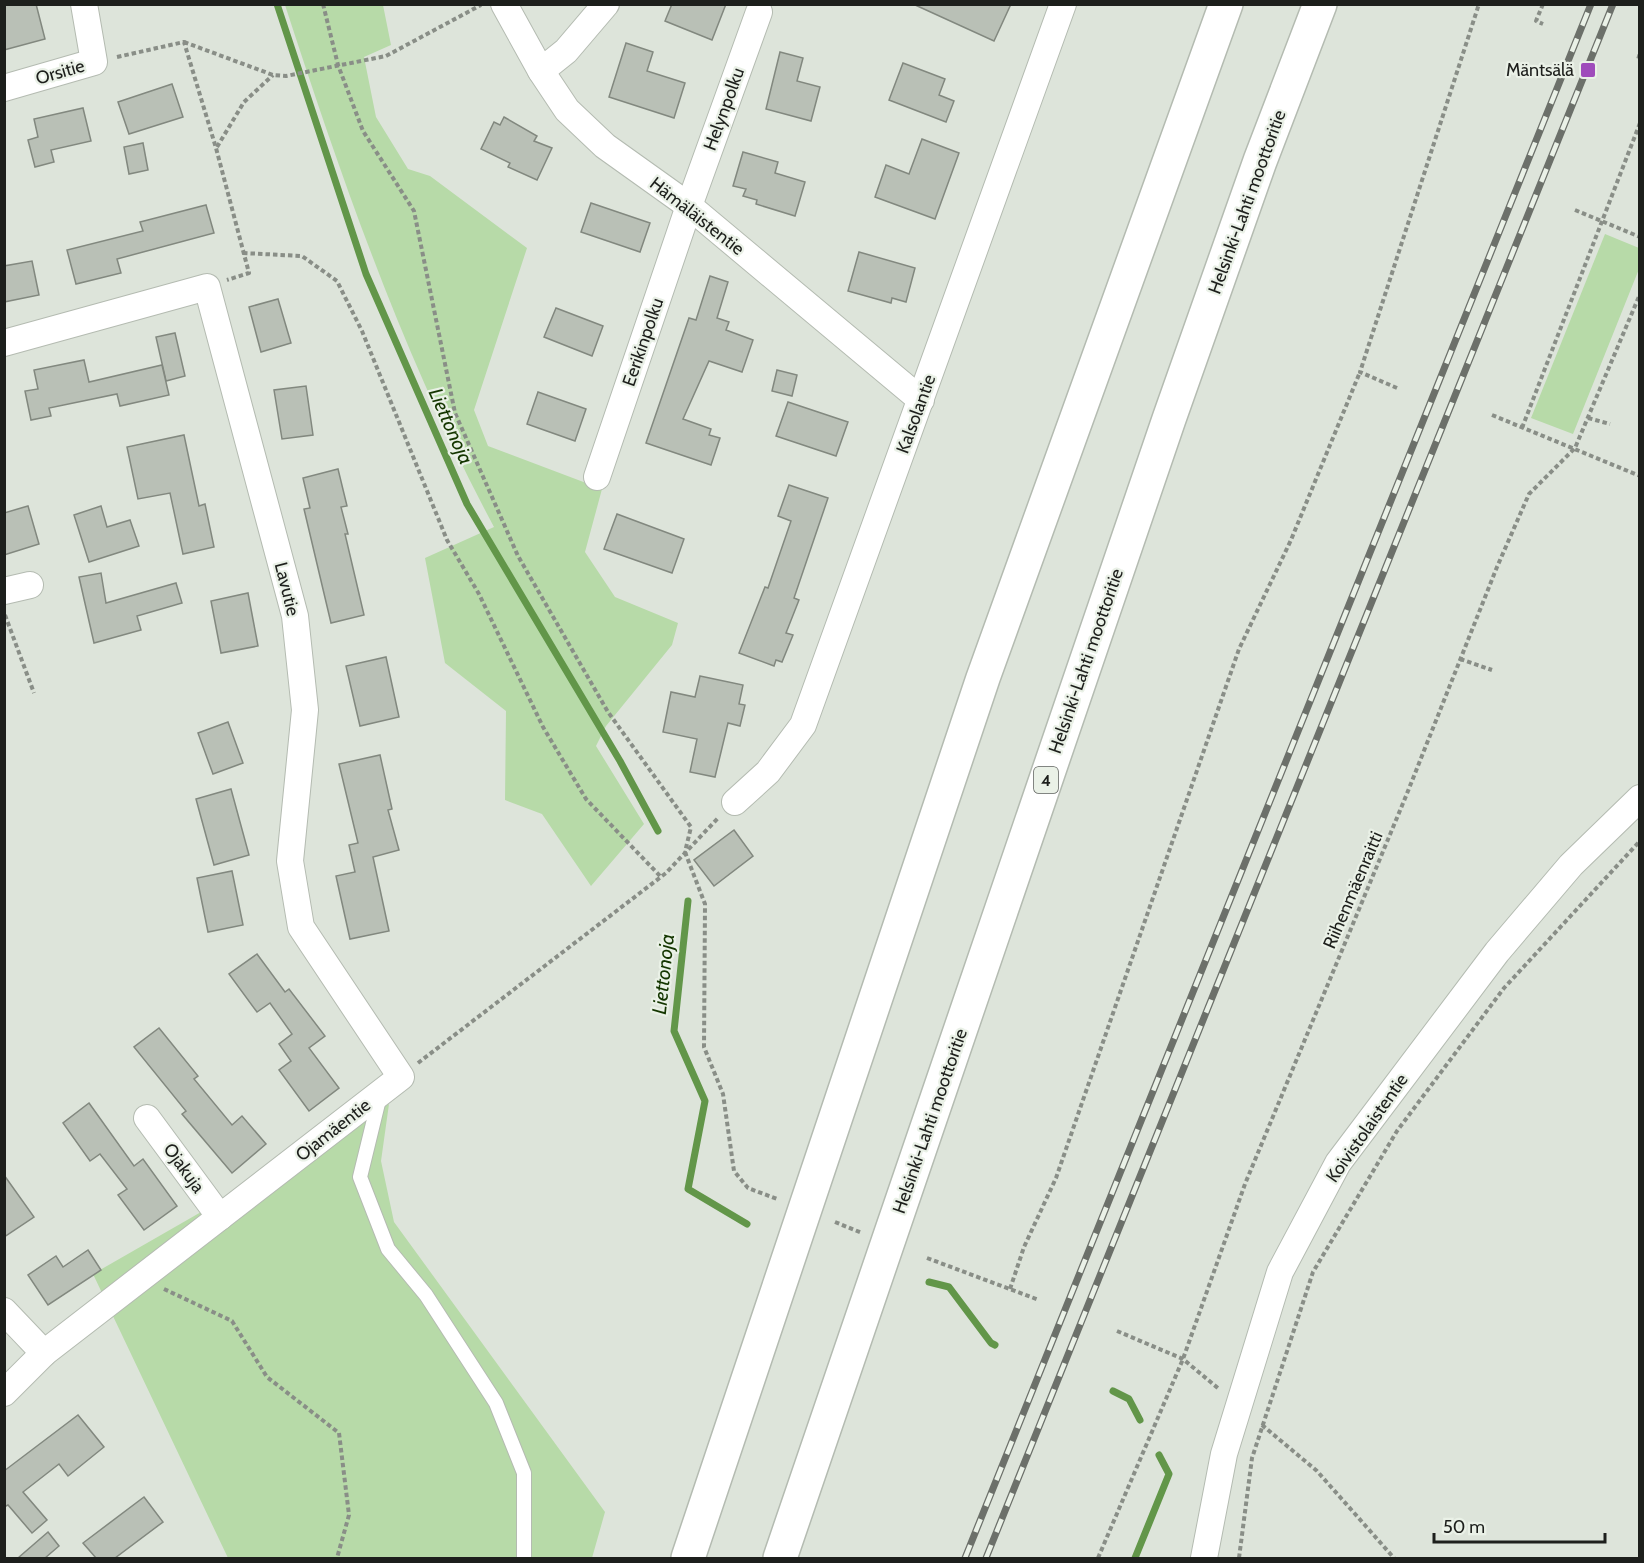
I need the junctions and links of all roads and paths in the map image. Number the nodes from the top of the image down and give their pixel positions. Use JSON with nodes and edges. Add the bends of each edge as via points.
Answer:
{"nodes":[{"id":1,"x":84,"y":4,"type":"edge"},
{"id":2,"x":323,"y":4,"type":"edge"},
{"id":3,"x":482,"y":4,"type":"edge"},
{"id":4,"x":504,"y":4,"type":"edge"},
{"id":5,"x":606,"y":4,"type":"edge"},
{"id":6,"x":1063,"y":4,"type":"edge"},
{"id":7,"x":1226,"y":4,"type":"edge"},
{"id":8,"x":1320,"y":4,"type":"edge"},
{"id":9,"x":1479,"y":4,"type":"edge"},
{"id":10,"x":1543,"y":4,"type":"edge"},
{"id":11,"x":759,"y":12,"type":"dead end"},
{"id":12,"x":1543,"y":24,"type":"dead end"},
{"id":13,"x":184,"y":42,"type":"junction"},
{"id":14,"x":94,"y":62,"type":"junction"},
{"id":15,"x":338,"y":65,"type":"junction"},
{"id":16,"x":541,"y":71,"type":"junction"},
{"id":17,"x":273,"y":75,"type":"junction"},
{"id":18,"x":4,"y":87,"type":"edge"},
{"id":19,"x":1640,"y":123,"type":"edge"},
{"id":20,"x":216,"y":148,"type":"junction"},
{"id":21,"x":689,"y":206,"type":"junction"},
{"id":22,"x":1575,"y":210,"type":"dead end"},
{"id":23,"x":1601,"y":220,"type":"junction"},
{"id":24,"x":1640,"y":237,"type":"edge"},
{"id":25,"x":243,"y":253,"type":"junction"},
{"id":26,"x":207,"y":287,"type":"junction"},
{"id":27,"x":1640,"y":294,"type":"edge"},
{"id":28,"x":4,"y":343,"type":"edge"},
{"id":29,"x":1360,"y":372,"type":"junction"},
{"id":30,"x":1397,"y":388,"type":"dead end"},
{"id":31,"x":921,"y":400,"type":"junction"},
{"id":32,"x":1492,"y":415,"type":"dead end"},
{"id":33,"x":1588,"y":418,"type":"junction"},
{"id":34,"x":1610,"y":424,"type":"dead end"},
{"id":35,"x":1522,"y":428,"type":"junction"},
{"id":36,"x":1575,"y":448,"type":"junction"},
{"id":37,"x":1640,"y":476,"type":"edge"},
{"id":38,"x":597,"y":477,"type":"dead end"},
{"id":39,"x":30,"y":585,"type":"dead end"},
{"id":40,"x":4,"y":591,"type":"edge"},
{"id":41,"x":4,"y":612,"type":"edge"},
{"id":42,"x":1460,"y":659,"type":"junction"},
{"id":43,"x":1492,"y":670,"type":"dead end"},
{"id":44,"x":34,"y":693,"type":"dead end"},
{"id":45,"x":1640,"y":798,"type":"edge"},
{"id":46,"x":735,"y":802,"type":"joint"},
{"id":47,"x":1640,"y":841,"type":"edge"},
{"id":48,"x":685,"y":852,"type":"junction"},
{"id":49,"x":661,"y":877,"type":"junction"},
{"id":50,"x":391,"y":1084,"type":"junction"},
{"id":51,"x":147,"y":1118,"type":"dead end"},
{"id":52,"x":777,"y":1199,"type":"dead end"},
{"id":53,"x":220,"y":1217,"type":"junction"},
{"id":54,"x":835,"y":1222,"type":"dead end"},
{"id":55,"x":867,"y":1234,"type":"dead end"},
{"id":56,"x":927,"y":1258,"type":"dead end"},
{"id":57,"x":142,"y":1277,"type":"junction"},
{"id":58,"x":1010,"y":1289,"type":"junction"},
{"id":59,"x":1039,"y":1300,"type":"dead end"},
{"id":60,"x":4,"y":1311,"type":"edge"},
{"id":61,"x":1117,"y":1331,"type":"dead end"},
{"id":62,"x":44,"y":1353,"type":"junction"},
{"id":63,"x":1183,"y":1359,"type":"junction"},
{"id":64,"x":4,"y":1393,"type":"edge"},
{"id":65,"x":1263,"y":1426,"type":"junction"},
{"id":66,"x":337,"y":1558,"type":"edge"},
{"id":67,"x":524,"y":1558,"type":"edge"},
{"id":68,"x":688,"y":1558,"type":"edge"},
{"id":69,"x":780,"y":1558,"type":"edge"},
{"id":70,"x":1098,"y":1558,"type":"edge"},
{"id":71,"x":1204,"y":1558,"type":"edge"},
{"id":72,"x":1239,"y":1558,"type":"edge"},
{"id":73,"x":1394,"y":1558,"type":"edge"}],
"edges":[{"from":1,"to":14,"type":"street","name":"Orsitie"},
{"from":2,"to":15,"type":"path"},
{"from":3,"to":15,"type":"path","via":[[386,56]]},
{"from":4,"to":16,"type":"street","name":"Hämäläistentie"},
{"from":5,"to":16,"type":"street","via":[[566,51]]},
{"from":6,"to":31,"type":"street","name":"Kalsolantie"},
{"from":7,"to":68,"type":"highway","via":[[983,678]]},
{"from":8,"to":69,"type":"highway","name":"Helsinki-Lahti moottoritie","number":"4","via":[[1169,419]]},
{"from":9,"to":29,"type":"path"},
{"from":10,"to":12,"type":"path","via":[[1536,21]]},
{"from":11,"to":21,"type":"street","name":"Helynpolku"},
{"from":13,"to":14,"type":"path"},
{"from":13,"to":17,"type":"path"},
{"from":13,"to":20,"type":"path"},
{"from":14,"to":18,"type":"street","name":"Orsitie"},
{"from":15,"to":17,"type":"path"},
{"from":15,"to":48,"type":"path","via":[[363,131],[414,211],[459,423],[518,556],[608,712],[691,827]]},
{"from":16,"to":21,"type":"street","name":"Hämäläistentie","via":[[567,110],[604,146]]},
{"from":17,"to":20,"type":"path","via":[[244,102]]},
{"from":19,"to":23,"type":"path"},
{"from":20,"to":25,"type":"path"},
{"from":21,"to":31,"type":"street","name":"Hämäläistentie"},
{"from":21,"to":38,"type":"street","name":"Eerikinpolku"},
{"from":22,"to":23,"type":"path"},
{"from":23,"to":24,"type":"path"},
{"from":23,"to":35,"type":"path"},
{"from":25,"to":26,"type":"path","via":[[249,273]]},
{"from":25,"to":49,"type":"path","via":[[302,256],[337,281],[362,331],[447,540],[479,594],[543,727],[586,799]]},
{"from":26,"to":28,"type":"street"},
{"from":26,"to":50,"type":"street","name":"Lavutie","via":[[295,616],[305,710],[290,861],[301,927]]},
{"from":27,"to":33,"type":"path"},
{"from":29,"to":30,"type":"path"},
{"from":29,"to":58,"type":"path","via":[[1291,540],[1239,649],[1056,1178],[1024,1247]]},
{"from":31,"to":46,"type":"street","name":"Kalsolantie","via":[[803,725],[768,772]]},
{"from":32,"to":35,"type":"path"},
{"from":33,"to":34,"type":"path"},
{"from":33,"to":36,"type":"path"},
{"from":35,"to":36,"type":"path"},
{"from":36,"to":37,"type":"path"},
{"from":36,"to":42,"type":"path","name":"Riihenmäenraitti","via":[[1529,494]]},
{"from":39,"to":40,"type":"street"},
{"from":41,"to":44,"type":"path"},
{"from":42,"to":43,"type":"path"},
{"from":42,"to":63,"type":"path","name":"Riihenmäenraitti","via":[[1245,1184]]},
{"from":45,"to":71,"type":"street","name":"Koivistolaistentie","via":[[1571,865],[1497,952],[1338,1163],[1280,1272],[1224,1454]]},
{"from":46,"to":48,"type":"path"},
{"from":47,"to":65,"type":"path","via":[[1547,937],[1504,988],[1396,1131],[1313,1272]]},
{"from":48,"to":49,"type":"path"},
{"from":48,"to":52,"type":"path","via":[[705,904],[704,1047],[723,1094],[734,1171],[748,1188]]},
{"from":49,"to":50,"type":"path"},
{"from":50,"to":53,"type":"street","name":"Ojamäentie"},
{"from":50,"to":67,"type":"lane","via":[[360,1177],[388,1249],[426,1295],[496,1403],[524,1473]]},
{"from":51,"to":53,"type":"street","name":"Ojakuja"},
{"from":53,"to":57,"type":"street","name":"Ojamäentie"},
{"from":54,"to":55,"type":"path"},
{"from":56,"to":58,"type":"path"},
{"from":57,"to":62,"type":"street","name":"Ojamäentie"},
{"from":57,"to":66,"type":"path","via":[[232,1322],[267,1377],[339,1433],[349,1515]]},
{"from":58,"to":59,"type":"path"},
{"from":60,"to":62,"type":"street"},
{"from":61,"to":63,"type":"path"},
{"from":62,"to":64,"type":"street","name":"Ojamäentie"},
{"from":63,"to":70,"type":"path","name":"Riihenmäenraitti"},
{"from":65,"to":72,"type":"path","via":[[1252,1458]]},
{"from":65,"to":73,"type":"path","via":[[1317,1471]]}]}
